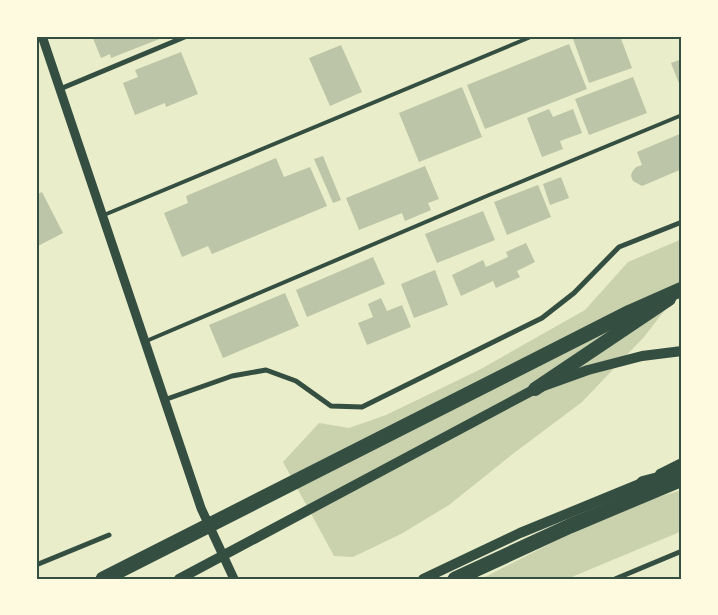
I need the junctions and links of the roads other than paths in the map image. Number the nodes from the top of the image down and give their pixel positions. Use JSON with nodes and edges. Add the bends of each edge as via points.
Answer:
{"nodes":[{"id":1,"x":42,"y":36,"type":"edge"},
{"id":2,"x":187,"y":36,"type":"edge"},
{"id":3,"x":533,"y":36,"type":"edge"},
{"id":4,"x":60,"y":89,"type":"junction"},
{"id":5,"x":682,"y":115,"type":"edge"},
{"id":6,"x":102,"y":216,"type":"junction"},
{"id":7,"x":682,"y":222,"type":"edge"},
{"id":8,"x":682,"y":290,"type":"edge"},
{"id":9,"x":144,"y":342,"type":"junction"},
{"id":10,"x":682,"y":351,"type":"edge"},
{"id":11,"x":535,"y":389,"type":"junction"},
{"id":12,"x":164,"y":400,"type":"junction"},
{"id":13,"x":682,"y":463,"type":"edge"},
{"id":14,"x":682,"y":473,"type":"edge"},
{"id":15,"x":682,"y":479,"type":"edge"},
{"id":16,"x":643,"y":483,"type":"junction"},
{"id":17,"x":109,"y":536,"type":"dead end"},
{"id":18,"x":682,"y":551,"type":"edge"},
{"id":19,"x":222,"y":555,"type":"junction"},
{"id":20,"x":36,"y":565,"type":"edge"},
{"id":21,"x":103,"y":579,"type":"edge"},
{"id":22,"x":179,"y":579,"type":"edge"},
{"id":23,"x":234,"y":579,"type":"edge"},
{"id":24,"x":423,"y":579,"type":"edge"},
{"id":25,"x":455,"y":579,"type":"edge"},
{"id":26,"x":614,"y":579,"type":"edge"}],
"edges":[{"from":1,"to":4,"type":"street"},
{"from":2,"to":4,"type":"street"},
{"from":3,"to":6,"type":"lane"},
{"from":4,"to":6,"type":"street"},
{"from":5,"to":9,"type":"lane"},
{"from":6,"to":9,"type":"street"},
{"from":7,"to":12,"type":"street","via":[[619,247],[574,293],[542,318],[362,407],[331,406],[296,381],[266,370],[232,376]]},
{"from":8,"to":11,"type":"highway"},
{"from":8,"to":21,"type":"highway","via":[[630,312]]},
{"from":9,"to":12,"type":"street"},
{"from":10,"to":11,"type":"main road","via":[[642,356],[588,370]]},
{"from":11,"to":19,"type":"main road"},
{"from":12,"to":19,"type":"street","via":[[201,508]]},
{"from":13,"to":16,"type":"main road"},
{"from":14,"to":16,"type":"highway"},
{"from":15,"to":25,"type":"highway"},
{"from":16,"to":24,"type":"main road","via":[[520,533]]},
{"from":17,"to":20,"type":"street"},
{"from":18,"to":26,"type":"street"},
{"from":19,"to":22,"type":"main road"},
{"from":19,"to":23,"type":"street"}]}
